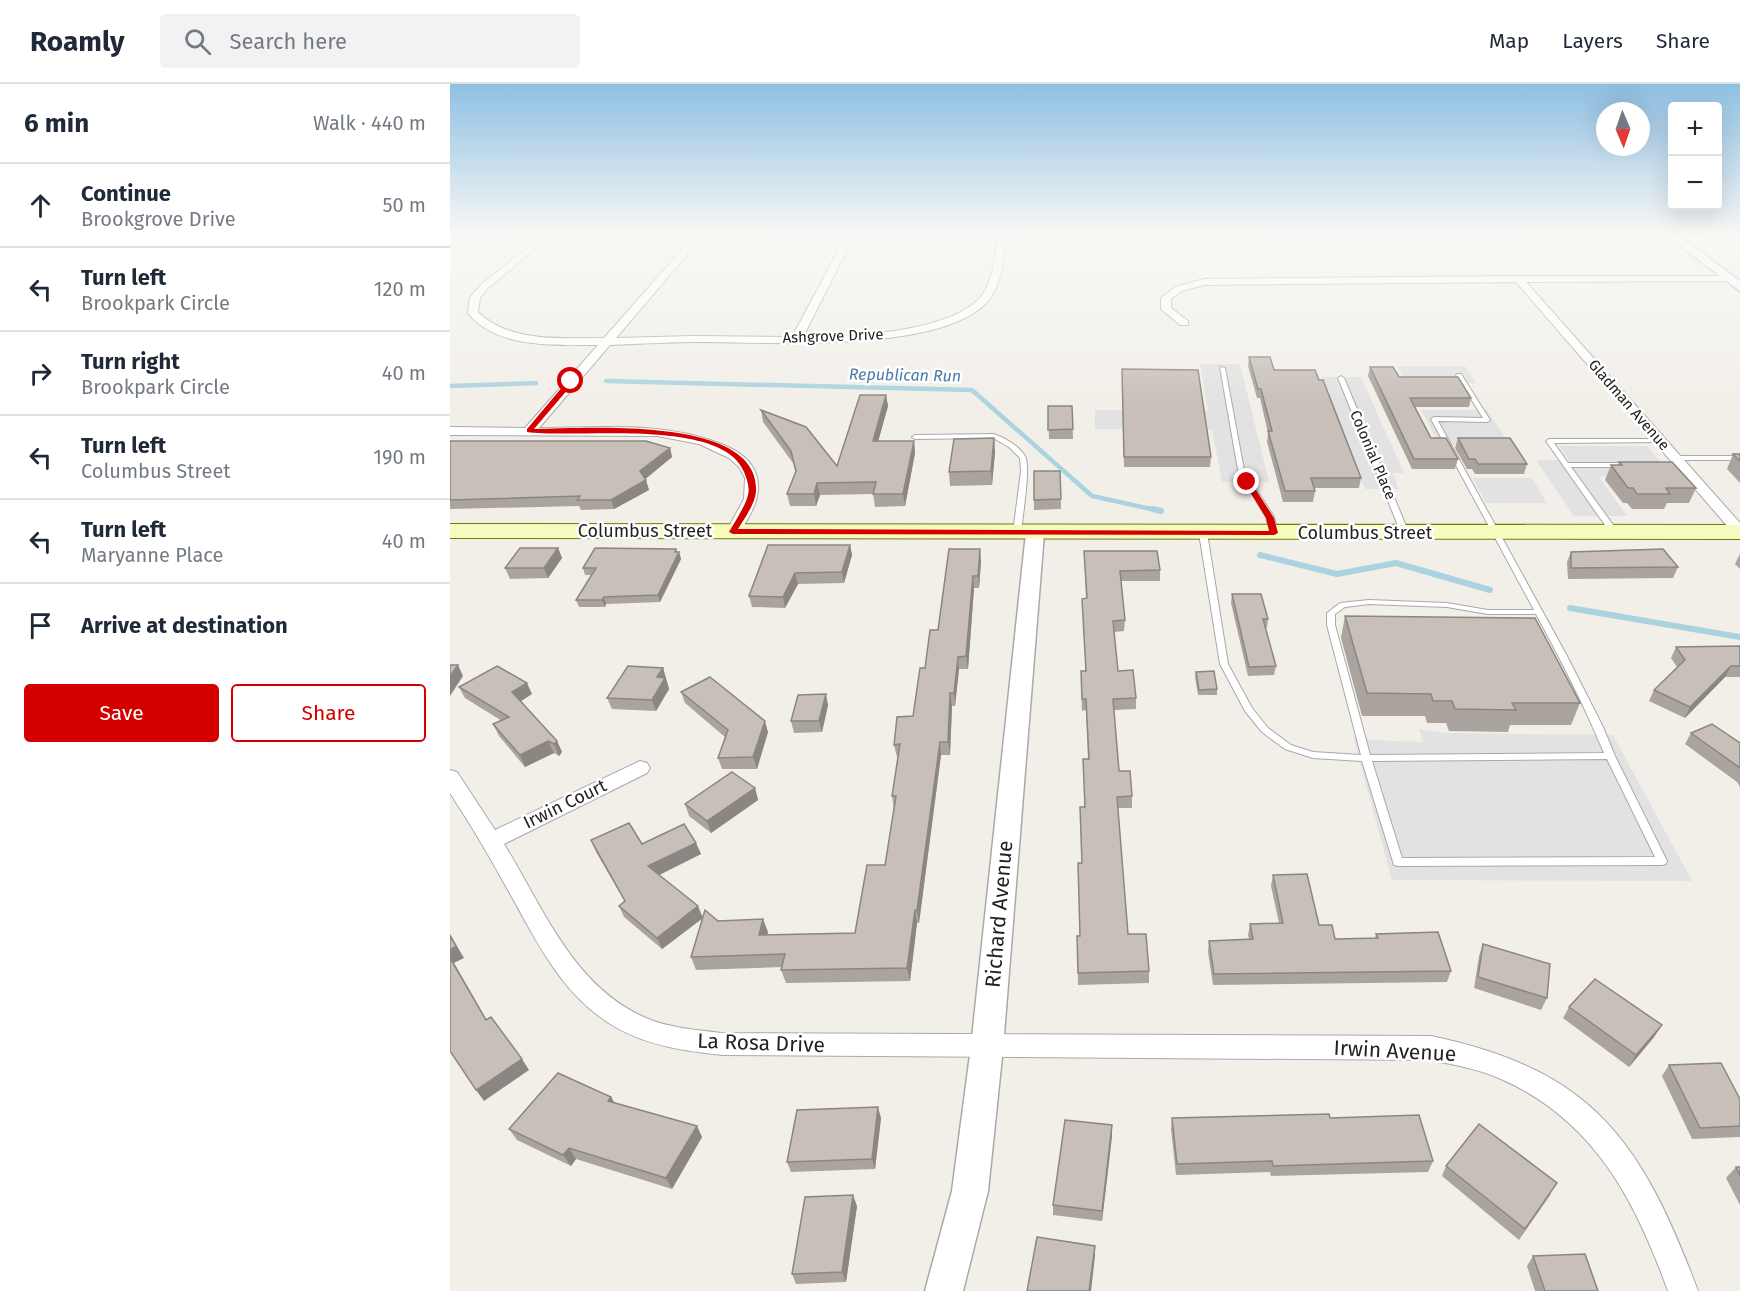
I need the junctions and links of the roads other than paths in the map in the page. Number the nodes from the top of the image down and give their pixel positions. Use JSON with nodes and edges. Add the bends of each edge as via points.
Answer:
{"nodes":[{"id":1,"x":479,"y":292,"type":"edge"},
{"id":2,"x":650,"y":292,"type":"edge"},
{"id":3,"x":821,"y":292,"type":"edge"},
{"id":4,"x":991,"y":292,"type":"edge"},
{"id":5,"x":1173,"y":292,"type":"edge"},
{"id":6,"x":1530,"y":292,"type":"edge"},
{"id":7,"x":1184,"y":323,"type":"dead end"},
{"id":8,"x":797,"y":338,"type":"junction"},
{"id":9,"x":608,"y":340,"type":"junction"},
{"id":10,"x":1222,"y":368,"type":"dead end"},
{"id":11,"x":1459,"y":375,"type":"edge"},
{"id":12,"x":1341,"y":378,"type":"dead end"},
{"id":13,"x":450,"y":431,"type":"edge"},
{"id":14,"x":529,"y":431,"type":"junction"},
{"id":15,"x":915,"y":437,"type":"dead end"},
{"id":16,"x":1660,"y":441,"type":"junction"},
{"id":17,"x":1740,"y":458,"type":"edge"},
{"id":18,"x":1677,"y":463,"type":"junction"},
{"id":19,"x":1566,"y":465,"type":"junction"},
{"id":20,"x":1633,"y":465,"type":"edge"},
{"id":21,"x":450,"y":531,"type":"edge"},
{"id":22,"x":733,"y":532,"type":"junction"},
{"id":23,"x":1740,"y":532,"type":"edge"},
{"id":24,"x":1026,"y":533,"type":"junction"},
{"id":25,"x":1203,"y":533,"type":"junction"},
{"id":26,"x":1274,"y":533,"type":"junction"},
{"id":27,"x":1406,"y":533,"type":"junction"},
{"id":28,"x":1497,"y":533,"type":"junction"},
{"id":29,"x":1615,"y":533,"type":"junction"},
{"id":30,"x":1539,"y":612,"type":"junction"},
{"id":31,"x":1610,"y":756,"type":"junction"},
{"id":32,"x":1366,"y":758,"type":"junction"},
{"id":33,"x":640,"y":768,"type":"dead end"},
{"id":34,"x":450,"y":777,"type":"edge"},
{"id":35,"x":491,"y":841,"type":"junction"},
{"id":36,"x":987,"y":1047,"type":"junction"},
{"id":37,"x":944,"y":1291,"type":"edge"},
{"id":38,"x":1683,"y":1291,"type":"edge"}],
"edges":[{"from":1,"to":9,"type":"street","name":"Ashgrove Drive","via":[[473,314],[490,327],[515,336]]},
{"from":2,"to":9,"type":"street"},
{"from":3,"to":8,"type":"street"},
{"from":4,"to":8,"type":"street","name":"Ashgrove Drive","via":[[964,313],[926,327],[877,336]]},
{"from":5,"to":7,"type":"street","via":[[1168,295],[1166,309]]},
{"from":6,"to":16,"type":"street","name":"Gladman Avenue"},
{"from":8,"to":9,"type":"street","name":"Ashgrove Drive"},
{"from":9,"to":14,"type":"street"},
{"from":10,"to":26,"type":"lane","via":[[1241,470],[1270,518]]},
{"from":11,"to":28,"type":"lane","via":[[1487,420],[1434,420]]},
{"from":12,"to":27,"type":"lane","name":"Colonial Place"},
{"from":13,"to":14,"type":"street"},
{"from":14,"to":22,"type":"street","via":[[657,432],[717,445],[745,466],[751,480],[752,495]]},
{"from":15,"to":24,"type":"lane","via":[[994,436],[1011,446],[1023,458]]},
{"from":16,"to":18,"type":"street","name":"Gladman Avenue"},
{"from":16,"to":19,"type":"lane","via":[[1549,441]]},
{"from":17,"to":18,"type":"lane"},
{"from":18,"to":23,"type":"street","name":"Gladman Avenue"},
{"from":19,"to":20,"type":"lane"},
{"from":19,"to":29,"type":"lane"},
{"from":21,"to":22,"type":"main road","name":"Columbus Street"},
{"from":22,"to":24,"type":"main road","name":"Columbus Street"},
{"from":23,"to":29,"type":"main road","name":"Columbus Street"},
{"from":24,"to":25,"type":"main road","name":"Columbus Street"},
{"from":24,"to":36,"type":"street","name":"Richard Avenue"},
{"from":25,"to":26,"type":"main road","name":"Columbus Street"},
{"from":25,"to":32,"type":"lane","via":[[1224,664],[1248,709],[1264,730],[1288,747],[1313,755]]},
{"from":26,"to":27,"type":"main road","name":"Columbus Street"},
{"from":27,"to":28,"type":"main road","name":"Columbus Street"},
{"from":28,"to":29,"type":"main road","name":"Columbus Street"},
{"from":28,"to":30,"type":"lane"},
{"from":30,"to":31,"type":"lane"},
{"from":30,"to":32,"type":"lane","via":[[1369,602],[1343,605],[1331,613],[1330,625]]},
{"from":31,"to":32,"type":"lane"},
{"from":31,"to":32,"type":"lane","via":[[1662,861],[1398,862]]},
{"from":33,"to":35,"type":"street","name":"Irwin Court"},
{"from":34,"to":35,"type":"street","name":"La Rosa Drive"},
{"from":35,"to":36,"type":"street","name":"La Rosa Drive","via":[[564,968],[603,1005],[651,1032],[722,1044]]},
{"from":36,"to":37,"type":"street","name":"Richard Avenue","via":[[970,1191]]},
{"from":36,"to":38,"type":"street","name":"Irwin Avenue","via":[[1431,1048],[1492,1061],[1553,1092],[1588,1119],[1613,1148],[1655,1220]]}]}
